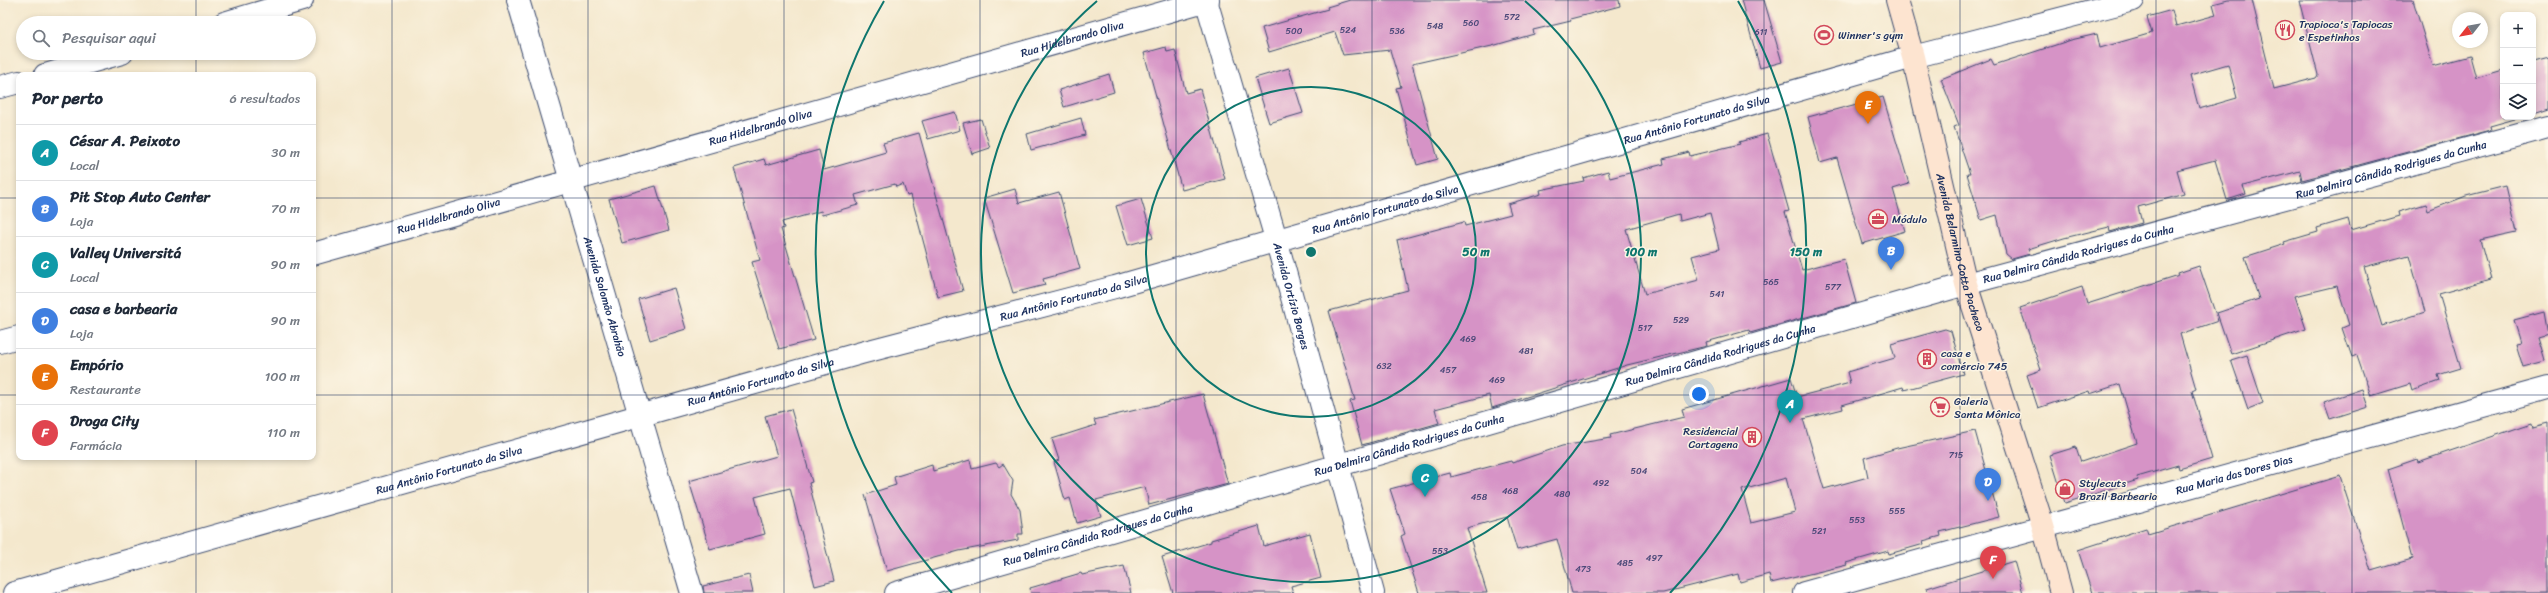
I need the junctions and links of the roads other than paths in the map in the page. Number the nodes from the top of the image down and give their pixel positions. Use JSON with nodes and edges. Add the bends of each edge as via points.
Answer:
{"nodes":[{"id":1,"x":302,"y":0,"type":"edge"},
{"id":2,"x":518,"y":0,"type":"edge"},
{"id":3,"x":1207,"y":0,"type":"edge"},
{"id":4,"x":1897,"y":0,"type":"edge"},
{"id":5,"x":2133,"y":0,"type":"edge"},
{"id":6,"x":248,"y":16,"type":"edge"},
{"id":7,"x":1914,"y":57,"type":"junction"},
{"id":8,"x":97,"y":60,"type":"edge"},
{"id":9,"x":55,"y":72,"type":"edge"},
{"id":10,"x":16,"y":83,"type":"edge"},
{"id":11,"x":0,"y":87,"type":"edge"},
{"id":12,"x":2548,"y":127,"type":"edge"},
{"id":13,"x":569,"y":181,"type":"junction"},
{"id":14,"x":1276,"y":239,"type":"junction"},
{"id":15,"x":316,"y":253,"type":"edge"},
{"id":16,"x":1966,"y":284,"type":"junction"},
{"id":17,"x":16,"y":338,"type":"edge"},
{"id":18,"x":0,"y":342,"type":"edge"},
{"id":19,"x":2548,"y":388,"type":"edge"},
{"id":20,"x":641,"y":414,"type":"junction"},
{"id":21,"x":1336,"y":467,"type":"junction"},
{"id":22,"x":2043,"y":526,"type":"junction"},
{"id":23,"x":14,"y":593,"type":"edge"},
{"id":24,"x":692,"y":593,"type":"edge"},
{"id":25,"x":896,"y":593,"type":"edge"},
{"id":26,"x":1373,"y":593,"type":"edge"},
{"id":27,"x":1804,"y":593,"type":"edge"},
{"id":28,"x":2061,"y":593,"type":"edge"}],
"edges":[{"from":1,"to":6,"type":"street"},
{"from":2,"to":13,"type":"street","name":"Avenida Salomão Abrahão"},
{"from":3,"to":13,"type":"street","name":"Rua Hidelbrando Oliva"},
{"from":3,"to":14,"type":"street","name":"Avenida Ortízio Borges"},
{"from":4,"to":7,"type":"street","name":"Avenida Belarmino Cotta Pacheco"},
{"from":5,"to":7,"type":"street","name":"Rua Antônio Fortunato da Silva"},
{"from":7,"to":14,"type":"street","name":"Rua Antônio Fortunato da Silva"},
{"from":7,"to":16,"type":"street","name":"Avenida Belarmino Cotta Pacheco"},
{"from":8,"to":9,"type":"street"},
{"from":10,"to":11,"type":"street"},
{"from":12,"to":16,"type":"street","name":"Rua Delmira Cândida Rodrigues da Cunha"},
{"from":13,"to":15,"type":"street","name":"Rua Hidelbrando Oliva"},
{"from":13,"to":20,"type":"street","name":"Avenida Salomão Abrahão"},
{"from":14,"to":20,"type":"street","name":"Rua Antônio Fortunato da Silva","via":[[1115,287]]},
{"from":14,"to":21,"type":"street","name":"Avenida Ortízio Borges"},
{"from":16,"to":21,"type":"street","name":"Rua Delmira Cândida Rodrigues da Cunha"},
{"from":16,"to":22,"type":"street","name":"Avenida Belarmino Cotta Pacheco"},
{"from":17,"to":18,"type":"street"},
{"from":19,"to":22,"type":"street","name":"Rua Maria das Dores Dias"},
{"from":20,"to":23,"type":"street","name":"Rua Antônio Fortunato da Silva"},
{"from":20,"to":24,"type":"street","name":"Avenida Salomão Abrahão"},
{"from":21,"to":25,"type":"street","name":"Rua Delmira Cândida Rodrigues da Cunha"},
{"from":21,"to":26,"type":"street","name":"Avenida Ortízio Borges"},
{"from":22,"to":27,"type":"street","name":"Rua Maria das Dores Dias"},
{"from":22,"to":28,"type":"street","name":"Avenida Belarmino Cotta Pacheco"}]}
